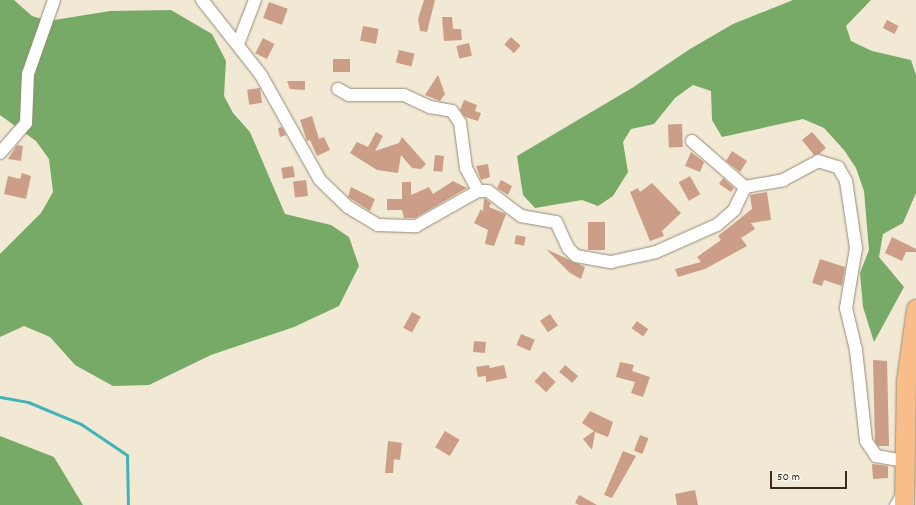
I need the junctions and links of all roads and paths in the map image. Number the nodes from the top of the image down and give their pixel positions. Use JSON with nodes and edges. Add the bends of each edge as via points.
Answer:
{"nodes":[{"id":1,"x":54,"y":0,"type":"edge"},
{"id":2,"x":202,"y":0,"type":"edge"},
{"id":3,"x":255,"y":0,"type":"edge"},
{"id":4,"x":238,"y":44,"type":"junction"},
{"id":5,"x":338,"y":89,"type":"dead end"},
{"id":6,"x":692,"y":141,"type":"dead end"},
{"id":7,"x":0,"y":153,"type":"edge"},
{"id":8,"x":745,"y":187,"type":"junction"},
{"id":9,"x":478,"y":190,"type":"junction"},
{"id":10,"x":916,"y":309,"type":"edge"},
{"id":11,"x":905,"y":461,"type":"junction"},
{"id":12,"x":901,"y":501,"type":"edge"}],
"edges":[{"from":1,"to":7,"type":"street","via":[[28,74],[26,123]]},
{"from":2,"to":4,"type":"street"},
{"from":3,"to":4,"type":"street"},
{"from":4,"to":9,"type":"street","via":[[265,81],[311,168],[331,193],[364,218],[389,227],[416,226]]},
{"from":5,"to":9,"type":"street","via":[[350,95],[404,95],[455,114],[460,123],[466,168]]},
{"from":6,"to":8,"type":"street"},
{"from":8,"to":9,"type":"street","via":[[728,216],[687,240],[626,260],[598,262],[572,253],[556,222],[521,216],[495,194]]},
{"from":8,"to":11,"type":"street","via":[[783,180],[818,161],[830,162],[842,172],[856,248],[847,318],[856,350],[866,441],[876,456]]},
{"from":10,"to":11,"type":"main road","via":[[906,381]]},
{"from":11,"to":12,"type":"main road"}]}
